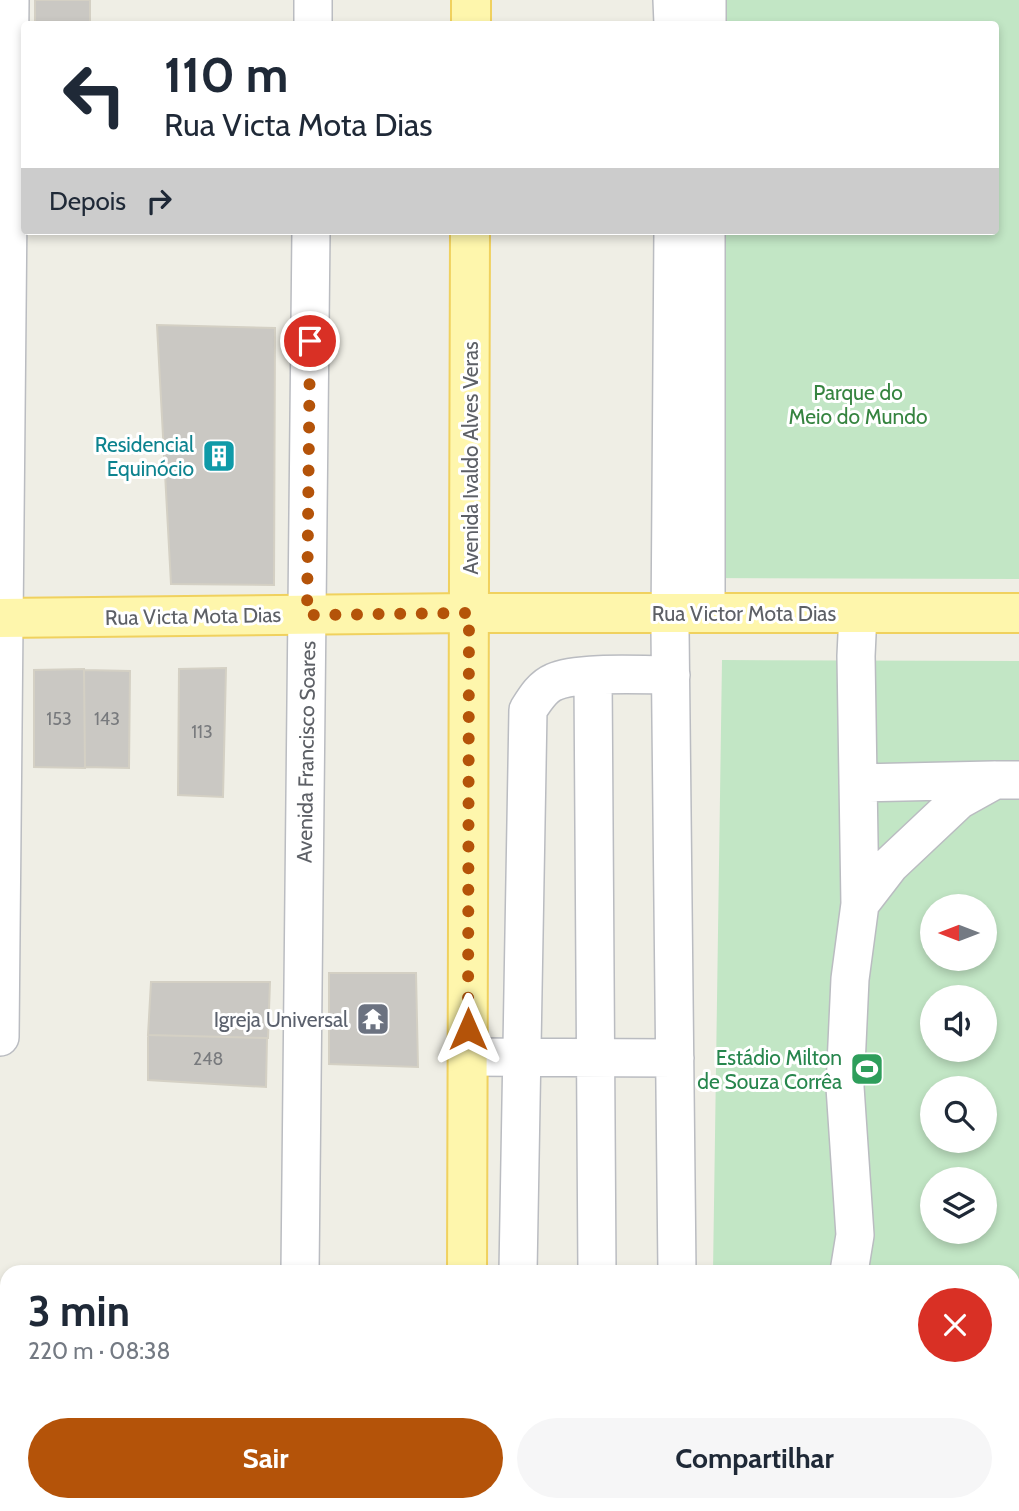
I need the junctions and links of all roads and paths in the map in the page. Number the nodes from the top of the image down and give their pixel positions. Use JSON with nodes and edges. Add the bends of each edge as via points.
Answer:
{"nodes":[{"id":1,"x":10,"y":0,"type":"edge"},
{"id":2,"x":313,"y":0,"type":"edge"},
{"id":3,"x":471,"y":0,"type":"edge"},
{"id":4,"x":673,"y":0,"type":"edge"},
{"id":5,"x":707,"y":0,"type":"edge"},
{"id":6,"x":313,"y":21,"type":"edge"},
{"id":7,"x":471,"y":21,"type":"edge"},
{"id":8,"x":673,"y":21,"type":"edge"},
{"id":9,"x":707,"y":21,"type":"edge"},
{"id":10,"x":311,"y":235,"type":"edge"},
{"id":11,"x":470,"y":235,"type":"edge"},
{"id":12,"x":673,"y":235,"type":"edge"},
{"id":13,"x":706,"y":235,"type":"edge"},
{"id":14,"x":469,"y":613,"type":"junction"},
{"id":15,"x":688,"y":613,"type":"junction"},
{"id":16,"x":858,"y":613,"type":"junction"},
{"id":17,"x":1019,"y":613,"type":"edge"},
{"id":18,"x":307,"y":615,"type":"junction"},
{"id":19,"x":2,"y":618,"type":"edge"},
{"id":20,"x":593,"y":676,"type":"junction"},
{"id":21,"x":671,"y":676,"type":"junction"},
{"id":22,"x":1007,"y":780,"type":"edge"},
{"id":23,"x":858,"y":783,"type":"junction"},
{"id":24,"x":860,"y":904,"type":"junction"},
{"id":25,"x":0,"y":1037,"type":"edge"},
{"id":26,"x":468,"y":1057,"type":"junction"},
{"id":27,"x":522,"y":1058,"type":"junction"},
{"id":28,"x":596,"y":1058,"type":"junction"},
{"id":29,"x":675,"y":1058,"type":"junction"},
{"id":30,"x":300,"y":1265,"type":"edge"},
{"id":31,"x":467,"y":1265,"type":"edge"},
{"id":32,"x":518,"y":1265,"type":"edge"},
{"id":33,"x":597,"y":1265,"type":"edge"},
{"id":34,"x":677,"y":1265,"type":"edge"},
{"id":35,"x":850,"y":1265,"type":"edge"}],
"edges":[{"from":1,"to":19,"type":"street"},
{"from":2,"to":6,"type":"street"},
{"from":3,"to":7,"type":"main road"},
{"from":4,"to":8,"type":"street"},
{"from":5,"to":9,"type":"street"},
{"from":10,"to":18,"type":"street","name":"Avenida Francisco Soares"},
{"from":11,"to":14,"type":"main road","name":"Avenida Ivaldo Alves Veras"},
{"from":12,"to":15,"type":"street"},
{"from":13,"to":15,"type":"street"},
{"from":14,"to":15,"type":"main road","name":"Rua Victor Mota Dias"},
{"from":14,"to":18,"type":"main road","name":"Rua Victa Mota Dias"},
{"from":14,"to":26,"type":"main road","name":"Avenida Ivaldo Alves Veras"},
{"from":15,"to":16,"type":"main road","name":"Rua Victor Mota Dias"},
{"from":15,"to":21,"type":"street"},
{"from":16,"to":17,"type":"main road","name":"Rua Victor Mota Dias"},
{"from":16,"to":23,"type":"street"},
{"from":18,"to":19,"type":"main road","name":"Rua Victa Mota Dias"},
{"from":18,"to":30,"type":"street","name":"Avenida Francisco Soares"},
{"from":19,"to":25,"type":"street"},
{"from":20,"to":21,"type":"street"},
{"from":20,"to":27,"type":"street","via":[[555,681],[537,694],[528,710]]},
{"from":20,"to":28,"type":"street"},
{"from":21,"to":29,"type":"street"},
{"from":22,"to":23,"type":"street"},
{"from":22,"to":24,"type":"street","via":[[960,800],[890,865]]},
{"from":23,"to":24,"type":"street"},
{"from":24,"to":35,"type":"street","via":[[850,979],[845,1087],[855,1235]]},
{"from":26,"to":27,"type":"street"},
{"from":26,"to":31,"type":"main road","name":"Avenida Ivaldo Alves Veras"},
{"from":27,"to":28,"type":"street"},
{"from":27,"to":32,"type":"street"},
{"from":28,"to":29,"type":"street"},
{"from":28,"to":33,"type":"street"},
{"from":29,"to":34,"type":"street"}]}
